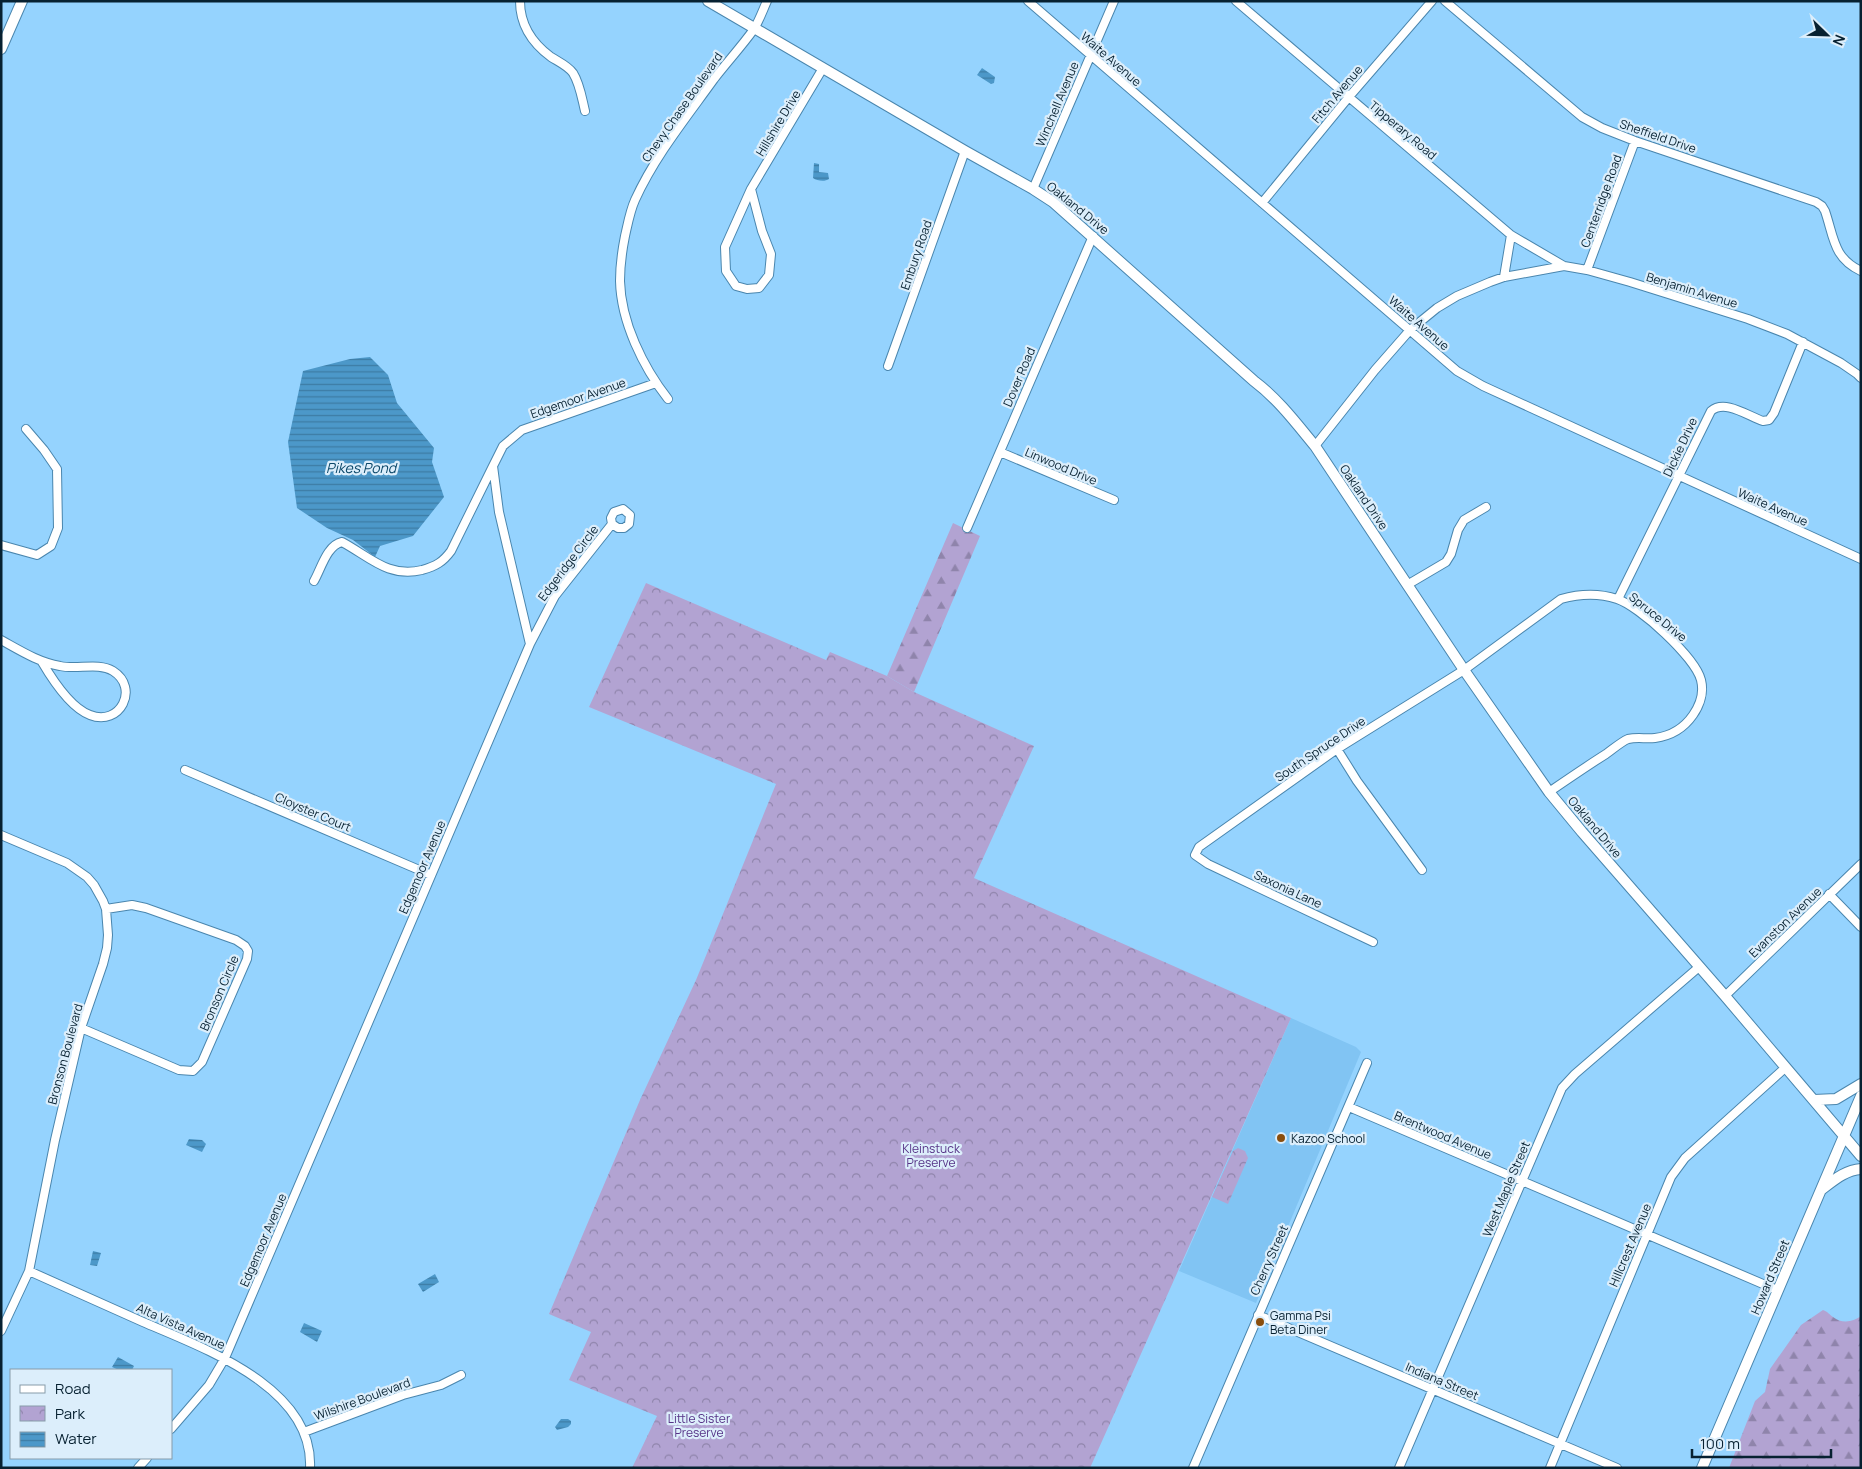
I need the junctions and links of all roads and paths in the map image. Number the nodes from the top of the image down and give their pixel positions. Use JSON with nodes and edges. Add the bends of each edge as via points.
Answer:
{"nodes":[{"id":1,"x":22,"y":1,"type":"edge"},
{"id":2,"x":520,"y":1,"type":"edge"},
{"id":3,"x":708,"y":1,"type":"edge"},
{"id":4,"x":767,"y":1,"type":"edge"},
{"id":5,"x":1028,"y":1,"type":"edge"},
{"id":6,"x":1114,"y":1,"type":"edge"},
{"id":7,"x":1236,"y":1,"type":"edge"},
{"id":8,"x":1432,"y":1,"type":"edge"},
{"id":9,"x":1445,"y":1,"type":"edge"},
{"id":10,"x":755,"y":28,"type":"junction"},
{"id":11,"x":1,"y":49,"type":"edge"},
{"id":12,"x":1090,"y":56,"type":"junction"},
{"id":13,"x":823,"y":68,"type":"junction"},
{"id":14,"x":1348,"y":98,"type":"junction"},
{"id":15,"x":585,"y":111,"type":"dead end"},
{"id":16,"x":1635,"y":140,"type":"junction"},
{"id":17,"x":965,"y":151,"type":"junction"},
{"id":18,"x":1033,"y":188,"type":"junction"},
{"id":19,"x":751,"y":189,"type":"junction"},
{"id":20,"x":1262,"y":203,"type":"junction"},
{"id":21,"x":1511,"y":235,"type":"junction"},
{"id":22,"x":1093,"y":236,"type":"junction"},
{"id":23,"x":1564,"y":266,"type":"junction"},
{"id":24,"x":1587,"y":270,"type":"junction"},
{"id":25,"x":1861,"y":271,"type":"edge"},
{"id":26,"x":1504,"y":277,"type":"junction"},
{"id":27,"x":1410,"y":330,"type":"junction"},
{"id":28,"x":1803,"y":342,"type":"junction"},
{"id":29,"x":888,"y":366,"type":"dead end"},
{"id":30,"x":1861,"y":378,"type":"edge"},
{"id":31,"x":656,"y":383,"type":"junction"},
{"id":32,"x":668,"y":399,"type":"dead end"},
{"id":33,"x":26,"y":429,"type":"dead end"},
{"id":34,"x":1315,"y":446,"type":"junction"},
{"id":35,"x":1000,"y":452,"type":"junction"},
{"id":36,"x":493,"y":466,"type":"junction"},
{"id":37,"x":1679,"y":477,"type":"junction"},
{"id":38,"x":1114,"y":500,"type":"dead end"},
{"id":39,"x":1486,"y":507,"type":"dead end"},
{"id":40,"x":612,"y":524,"type":"dead end"},
{"id":41,"x":967,"y":528,"type":"dead end"},
{"id":42,"x":1,"y":545,"type":"edge"},
{"id":43,"x":1861,"y":559,"type":"edge"},
{"id":44,"x":314,"y":581,"type":"dead end"},
{"id":45,"x":1407,"y":585,"type":"junction"},
{"id":46,"x":1618,"y":599,"type":"junction"},
{"id":47,"x":1,"y":640,"type":"edge"},
{"id":48,"x":530,"y":644,"type":"junction"},
{"id":49,"x":42,"y":662,"type":"junction"},
{"id":50,"x":1464,"y":670,"type":"junction"},
{"id":51,"x":1337,"y":750,"type":"junction"},
{"id":52,"x":185,"y":770,"type":"dead end"},
{"id":53,"x":1549,"y":792,"type":"junction"},
{"id":54,"x":1,"y":835,"type":"edge"},
{"id":55,"x":1195,"y":855,"type":"joint"},
{"id":56,"x":1861,"y":864,"type":"edge"},
{"id":57,"x":1422,"y":870,"type":"dead end"},
{"id":58,"x":431,"y":875,"type":"junction"},
{"id":59,"x":1830,"y":894,"type":"junction"},
{"id":60,"x":106,"y":909,"type":"junction"},
{"id":61,"x":1861,"y":927,"type":"edge"},
{"id":62,"x":1373,"y":942,"type":"dead end"},
{"id":63,"x":1700,"y":967,"type":"junction"},
{"id":64,"x":1725,"y":996,"type":"junction"},
{"id":65,"x":81,"y":1028,"type":"junction"},
{"id":66,"x":1367,"y":1063,"type":"dead end"},
{"id":67,"x":1785,"y":1068,"type":"junction"},
{"id":68,"x":1861,"y":1084,"type":"edge"},
{"id":69,"x":1861,"y":1096,"type":"edge"},
{"id":70,"x":1814,"y":1100,"type":"junction"},
{"id":71,"x":1349,"y":1107,"type":"junction"},
{"id":72,"x":1844,"y":1136,"type":"junction"},
{"id":73,"x":1861,"y":1156,"type":"edge"},
{"id":74,"x":1861,"y":1169,"type":"edge"},
{"id":75,"x":1522,"y":1181,"type":"junction"},
{"id":76,"x":1820,"y":1190,"type":"junction"},
{"id":77,"x":1647,"y":1234,"type":"junction"},
{"id":78,"x":29,"y":1271,"type":"junction"},
{"id":79,"x":1778,"y":1290,"type":"junction"},
{"id":80,"x":1258,"y":1315,"type":"junction"},
{"id":81,"x":1,"y":1331,"type":"edge"},
{"id":82,"x":225,"y":1358,"type":"junction"},
{"id":83,"x":461,"y":1375,"type":"dead end"},
{"id":84,"x":1432,"y":1388,"type":"junction"},
{"id":85,"x":172,"y":1428,"type":"edge"},
{"id":86,"x":304,"y":1432,"type":"junction"},
{"id":87,"x":1561,"y":1443,"type":"junction"},
{"id":88,"x":310,"y":1468,"type":"edge"},
{"id":89,"x":1193,"y":1468,"type":"edge"},
{"id":90,"x":1398,"y":1468,"type":"edge"},
{"id":91,"x":1550,"y":1468,"type":"edge"},
{"id":92,"x":1617,"y":1468,"type":"edge"},
{"id":93,"x":1702,"y":1468,"type":"edge"}],
"edges":[{"from":1,"to":11,"type":"main road"},
{"from":2,"to":15,"type":"street","via":[[524,28],[540,48],[572,72]]},
{"from":3,"to":10,"type":"main road","name":"Oakland Drive"},
{"from":4,"to":10,"type":"street","name":"Chevy Chase Boulevard"},
{"from":5,"to":12,"type":"street","name":"Waite Avenue"},
{"from":6,"to":12,"type":"street","name":"Winchell Avenue"},
{"from":7,"to":14,"type":"street","name":"Tipperary Road"},
{"from":8,"to":14,"type":"street","name":"Fitch Avenue"},
{"from":9,"to":16,"type":"street","name":"Sheffield Drive","via":[[1582,118]]},
{"from":10,"to":13,"type":"main road","name":"Oakland Drive"},
{"from":10,"to":31,"type":"street","name":"Chevy Chase Boulevard","via":[[673,136],[646,179],[629,217],[621,257],[623,304],[628,326]]},
{"from":12,"to":18,"type":"street","name":"Winchell Avenue"},
{"from":12,"to":20,"type":"street","name":"Waite Avenue"},
{"from":13,"to":17,"type":"main road","name":"Oakland Drive"},
{"from":13,"to":19,"type":"street","name":"Hillshire Drive"},
{"from":14,"to":20,"type":"street","name":"Fitch Avenue"},
{"from":14,"to":21,"type":"street","name":"Tipperary Road"},
{"from":16,"to":24,"type":"street","name":"Centerridge Road"},
{"from":16,"to":25,"type":"street","name":"Sheffield Drive","via":[[1816,202],[1825,211],[1840,256],[1849,266]]},
{"from":17,"to":18,"type":"main road","name":"Oakland Drive"},
{"from":17,"to":29,"type":"street","name":"Embury Road"},
{"from":18,"to":22,"type":"main road","name":"Oakland Drive"},
{"from":19,"to":19,"type":"street","name":"Hillshire Drive","via":[[771,254],[769,275],[759,288],[747,289],[736,286],[726,271],[725,247]]},
{"from":20,"to":27,"type":"street","name":"Waite Avenue"},
{"from":21,"to":23,"type":"street","name":"Tipperary Road"},
{"from":21,"to":26,"type":"street"},
{"from":22,"to":34,"type":"main road","name":"Oakland Drive","via":[[1268,391]]},
{"from":22,"to":35,"type":"street","name":"Dover Road"},
{"from":23,"to":24,"type":"street","name":"Benjamin Avenue"},
{"from":23,"to":26,"type":"street","name":"Benjamin Avenue"},
{"from":24,"to":28,"type":"street","name":"Benjamin Avenue","via":[[1748,319]]},
{"from":26,"to":27,"type":"street","name":"Benjamin Avenue","via":[[1457,296]]},
{"from":27,"to":34,"type":"street","name":"Benjamin Avenue"},
{"from":27,"to":37,"type":"street","name":"Waite Avenue","via":[[1457,371],[1483,386]]},
{"from":28,"to":30,"type":"street","name":"Benjamin Avenue"},
{"from":28,"to":37,"type":"street","name":"Dickie Drive","via":[[1770,420],[1763,421],[1728,407],[1715,407],[1705,419]]},
{"from":31,"to":32,"type":"street","name":"Chevy Chase Boulevard"},
{"from":31,"to":36,"type":"street","name":"Edgemoor Avenue","via":[[522,430],[504,446]]},
{"from":33,"to":42,"type":"street","via":[[57,469],[58,528],[50,546],[37,555]]},
{"from":34,"to":45,"type":"main road","name":"Oakland Drive"},
{"from":35,"to":38,"type":"street","name":"Linwood Drive"},
{"from":35,"to":41,"type":"street","name":"Dover Road"},
{"from":36,"to":44,"type":"street","name":"Edgemoor Avenue","via":[[451,551],[441,563],[415,571],[391,570],[342,542],[330,551]]},
{"from":36,"to":48,"type":"street","via":[[499,512]]},
{"from":37,"to":43,"type":"street","name":"Waite Avenue"},
{"from":37,"to":46,"type":"street","name":"Dickie Drive"},
{"from":39,"to":45,"type":"street","via":[[1464,520],[1446,562]]},
{"from":40,"to":48,"type":"street","name":"Edgeridge Circle","via":[[555,596]]},
{"from":45,"to":50,"type":"main road","name":"Oakland Drive"},
{"from":46,"to":50,"type":"street","name":"Spruce Drive","via":[[1587,594],[1562,600]]},
{"from":46,"to":53,"type":"street","name":"Spruce Drive","via":[[1668,636],[1682,651],[1700,678],[1700,701],[1685,725],[1671,734],[1627,740]]},
{"from":47,"to":49,"type":"street"},
{"from":48,"to":58,"type":"street","name":"Edgemoor Avenue"},
{"from":49,"to":49,"type":"street","via":[[59,690],[90,715],[106,718],[117,712],[125,701],[126,689],[112,670],[97,666],[63,667]]},
{"from":50,"to":51,"type":"street","name":"South Spruce Drive"},
{"from":50,"to":53,"type":"main road","name":"Oakland Drive"},
{"from":51,"to":55,"type":"street","name":"South Spruce Drive","via":[[1199,847]]},
{"from":51,"to":57,"type":"street"},
{"from":52,"to":58,"type":"street","name":"Cloyster Court"},
{"from":53,"to":63,"type":"main road","name":"Oakland Drive"},
{"from":54,"to":60,"type":"street","name":"Bronson Boulevard","via":[[79,870],[94,884]]},
{"from":55,"to":62,"type":"street","name":"Saxonia Lane"},
{"from":56,"to":59,"type":"street","name":"Evanston Avenue"},
{"from":58,"to":82,"type":"street","name":"Edgemoor Avenue"},
{"from":59,"to":61,"type":"street"},
{"from":59,"to":64,"type":"street","name":"Evanston Avenue"},
{"from":60,"to":65,"type":"street","name":"Bronson Boulevard","via":[[107,948]]},
{"from":60,"to":65,"type":"street","name":"Bronson Circle","via":[[132,905],[146,908],[236,940],[245,946],[247,959],[202,1062],[193,1071],[179,1070]]},
{"from":63,"to":64,"type":"main road","name":"Oakland Drive"},
{"from":63,"to":75,"type":"street","name":"West Maple Street","via":[[1562,1088]]},
{"from":64,"to":67,"type":"main road","name":"Oakland Drive"},
{"from":65,"to":78,"type":"street","name":"Bronson Boulevard"},
{"from":66,"to":71,"type":"street","name":"Cherry Street"},
{"from":67,"to":70,"type":"main road","name":"Oakland Drive"},
{"from":67,"to":77,"type":"street","name":"Hillcrest Avenue","via":[[1678,1165]]},
{"from":68,"to":70,"type":"main road","via":[[1836,1099]]},
{"from":69,"to":72,"type":"main road","name":"Howard Street"},
{"from":70,"to":72,"type":"main road","name":"Oakland Drive"},
{"from":71,"to":75,"type":"street","name":"Brentwood Avenue"},
{"from":71,"to":80,"type":"street","name":"Cherry Street"},
{"from":72,"to":73,"type":"main road","name":"Oakland Drive"},
{"from":72,"to":76,"type":"main road","name":"Howard Street"},
{"from":74,"to":76,"type":"main road","via":[[1844,1174]]},
{"from":75,"to":77,"type":"street","name":"Brentwood Avenue"},
{"from":75,"to":84,"type":"street","name":"West Maple Street"},
{"from":76,"to":79,"type":"main road","name":"Howard Street"},
{"from":77,"to":79,"type":"street","name":"Brentwood Avenue"},
{"from":77,"to":87,"type":"street","name":"Hillcrest Avenue"},
{"from":78,"to":81,"type":"street","name":"Bronson Boulevard"},
{"from":78,"to":82,"type":"street","name":"Alta Vista Avenue"},
{"from":79,"to":93,"type":"main road","name":"Howard Street"},
{"from":80,"to":84,"type":"street","name":"Indiana Street"},
{"from":80,"to":89,"type":"street","name":"Cherry Street"},
{"from":82,"to":85,"type":"street","name":"Edgemoor Avenue","via":[[209,1385]]},
{"from":82,"to":86,"type":"street","name":"Alta Vista Avenue","via":[[281,1399]]},
{"from":83,"to":86,"type":"street","name":"Wilshire Boulevard","via":[[441,1385],[403,1395]]},
{"from":84,"to":87,"type":"street","name":"Indiana Street"},
{"from":84,"to":90,"type":"street","name":"West Maple Street"},
{"from":86,"to":88,"type":"street","name":"Wilshire Boulevard","via":[[311,1456]]},
{"from":87,"to":91,"type":"street","name":"Hillcrest Avenue"},
{"from":87,"to":92,"type":"street","name":"Indiana Street"}]}
